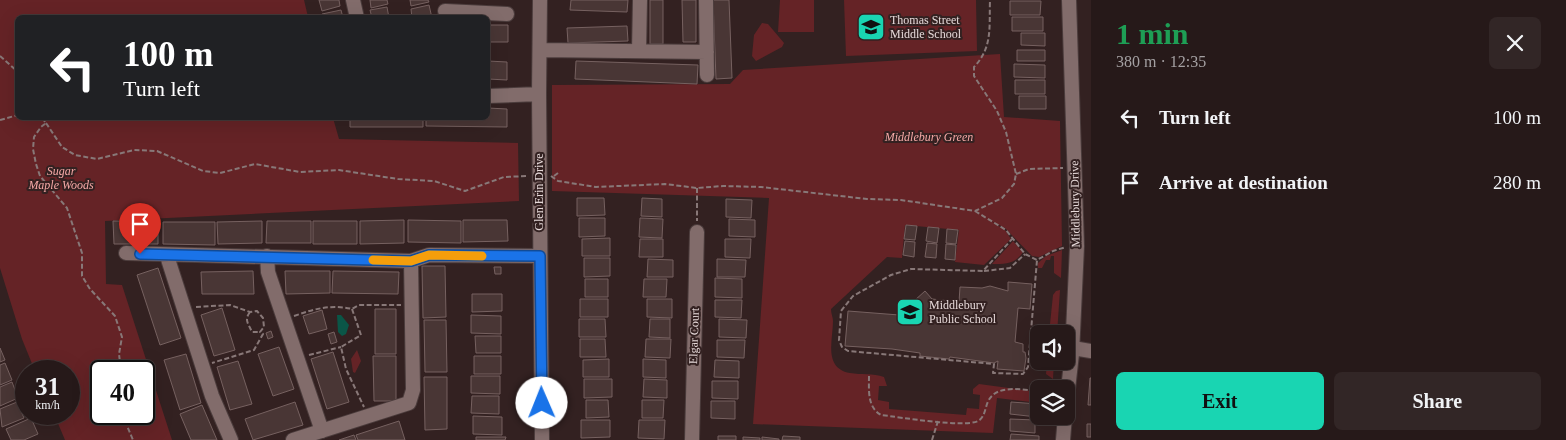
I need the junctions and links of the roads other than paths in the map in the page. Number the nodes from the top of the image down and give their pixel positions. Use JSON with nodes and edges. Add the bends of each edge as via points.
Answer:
{"nodes":[{"id":1,"x":353,"y":0,"type":"edge"},
{"id":2,"x":540,"y":0,"type":"edge"},
{"id":3,"x":640,"y":0,"type":"edge"},
{"id":4,"x":706,"y":0,"type":"edge"},
{"id":5,"x":1069,"y":0,"type":"edge"},
{"id":6,"x":445,"y":10,"type":"edge"},
{"id":7,"x":507,"y":14,"type":"dead end"},
{"id":8,"x":356,"y":15,"type":"edge"},
{"id":9,"x":540,"y":50,"type":"junction"},
{"id":10,"x":640,"y":51,"type":"junction"},
{"id":11,"x":707,"y":52,"type":"junction"},
{"id":12,"x":707,"y":75,"type":"dead end"},
{"id":13,"x":539,"y":94,"type":"junction"},
{"id":14,"x":490,"y":96,"type":"edge"},
{"id":15,"x":698,"y":232,"type":"road end"},
{"id":16,"x":126,"y":253,"type":"dead end"},
{"id":17,"x":166,"y":256,"type":"junction"},
{"id":18,"x":267,"y":256,"type":"junction"},
{"id":19,"x":540,"y":256,"type":"junction"},
{"id":20,"x":411,"y":261,"type":"junction"},
{"id":21,"x":1074,"y":325,"type":"edge"},
{"id":22,"x":1075,"y":348,"type":"edge"},
{"id":23,"x":1091,"y":351,"type":"edge"},
{"id":24,"x":1064,"y":425,"type":"edge"},
{"id":25,"x":322,"y":431,"type":"junction"},
{"id":26,"x":231,"y":440,"type":"edge"},
{"id":27,"x":293,"y":440,"type":"edge"},
{"id":28,"x":542,"y":440,"type":"edge"},
{"id":29,"x":692,"y":440,"type":"edge"},
{"id":30,"x":1063,"y":440,"type":"edge"}],
"edges":[{"from":1,"to":8,"type":"street"},
{"from":2,"to":9,"type":"street","name":"Glen Erin Drive"},
{"from":3,"to":10,"type":"street"},
{"from":4,"to":11,"type":"street"},
{"from":5,"to":21,"type":"street","name":"Middlebury Drive","via":[[1077,246]]},
{"from":6,"to":7,"type":"street"},
{"from":9,"to":10,"type":"street"},
{"from":9,"to":13,"type":"street","name":"Glen Erin Drive"},
{"from":10,"to":11,"type":"street"},
{"from":11,"to":12,"type":"street"},
{"from":13,"to":14,"type":"street"},
{"from":13,"to":19,"type":"street","name":"Glen Erin Drive"},
{"from":15,"to":29,"type":"street","name":"Elgar Court"},
{"from":16,"to":17,"type":"street"},
{"from":17,"to":18,"type":"street"},
{"from":17,"to":26,"type":"street"},
{"from":18,"to":20,"type":"street"},
{"from":18,"to":25,"type":"street","via":[[268,272]]},
{"from":19,"to":20,"type":"street","via":[[429,255]]},
{"from":19,"to":28,"type":"street","name":"Glen Erin Drive"},
{"from":20,"to":25,"type":"street","via":[[413,390],[409,403]]},
{"from":22,"to":23,"type":"street"},
{"from":24,"to":30,"type":"street"},
{"from":25,"to":27,"type":"street"}]}
